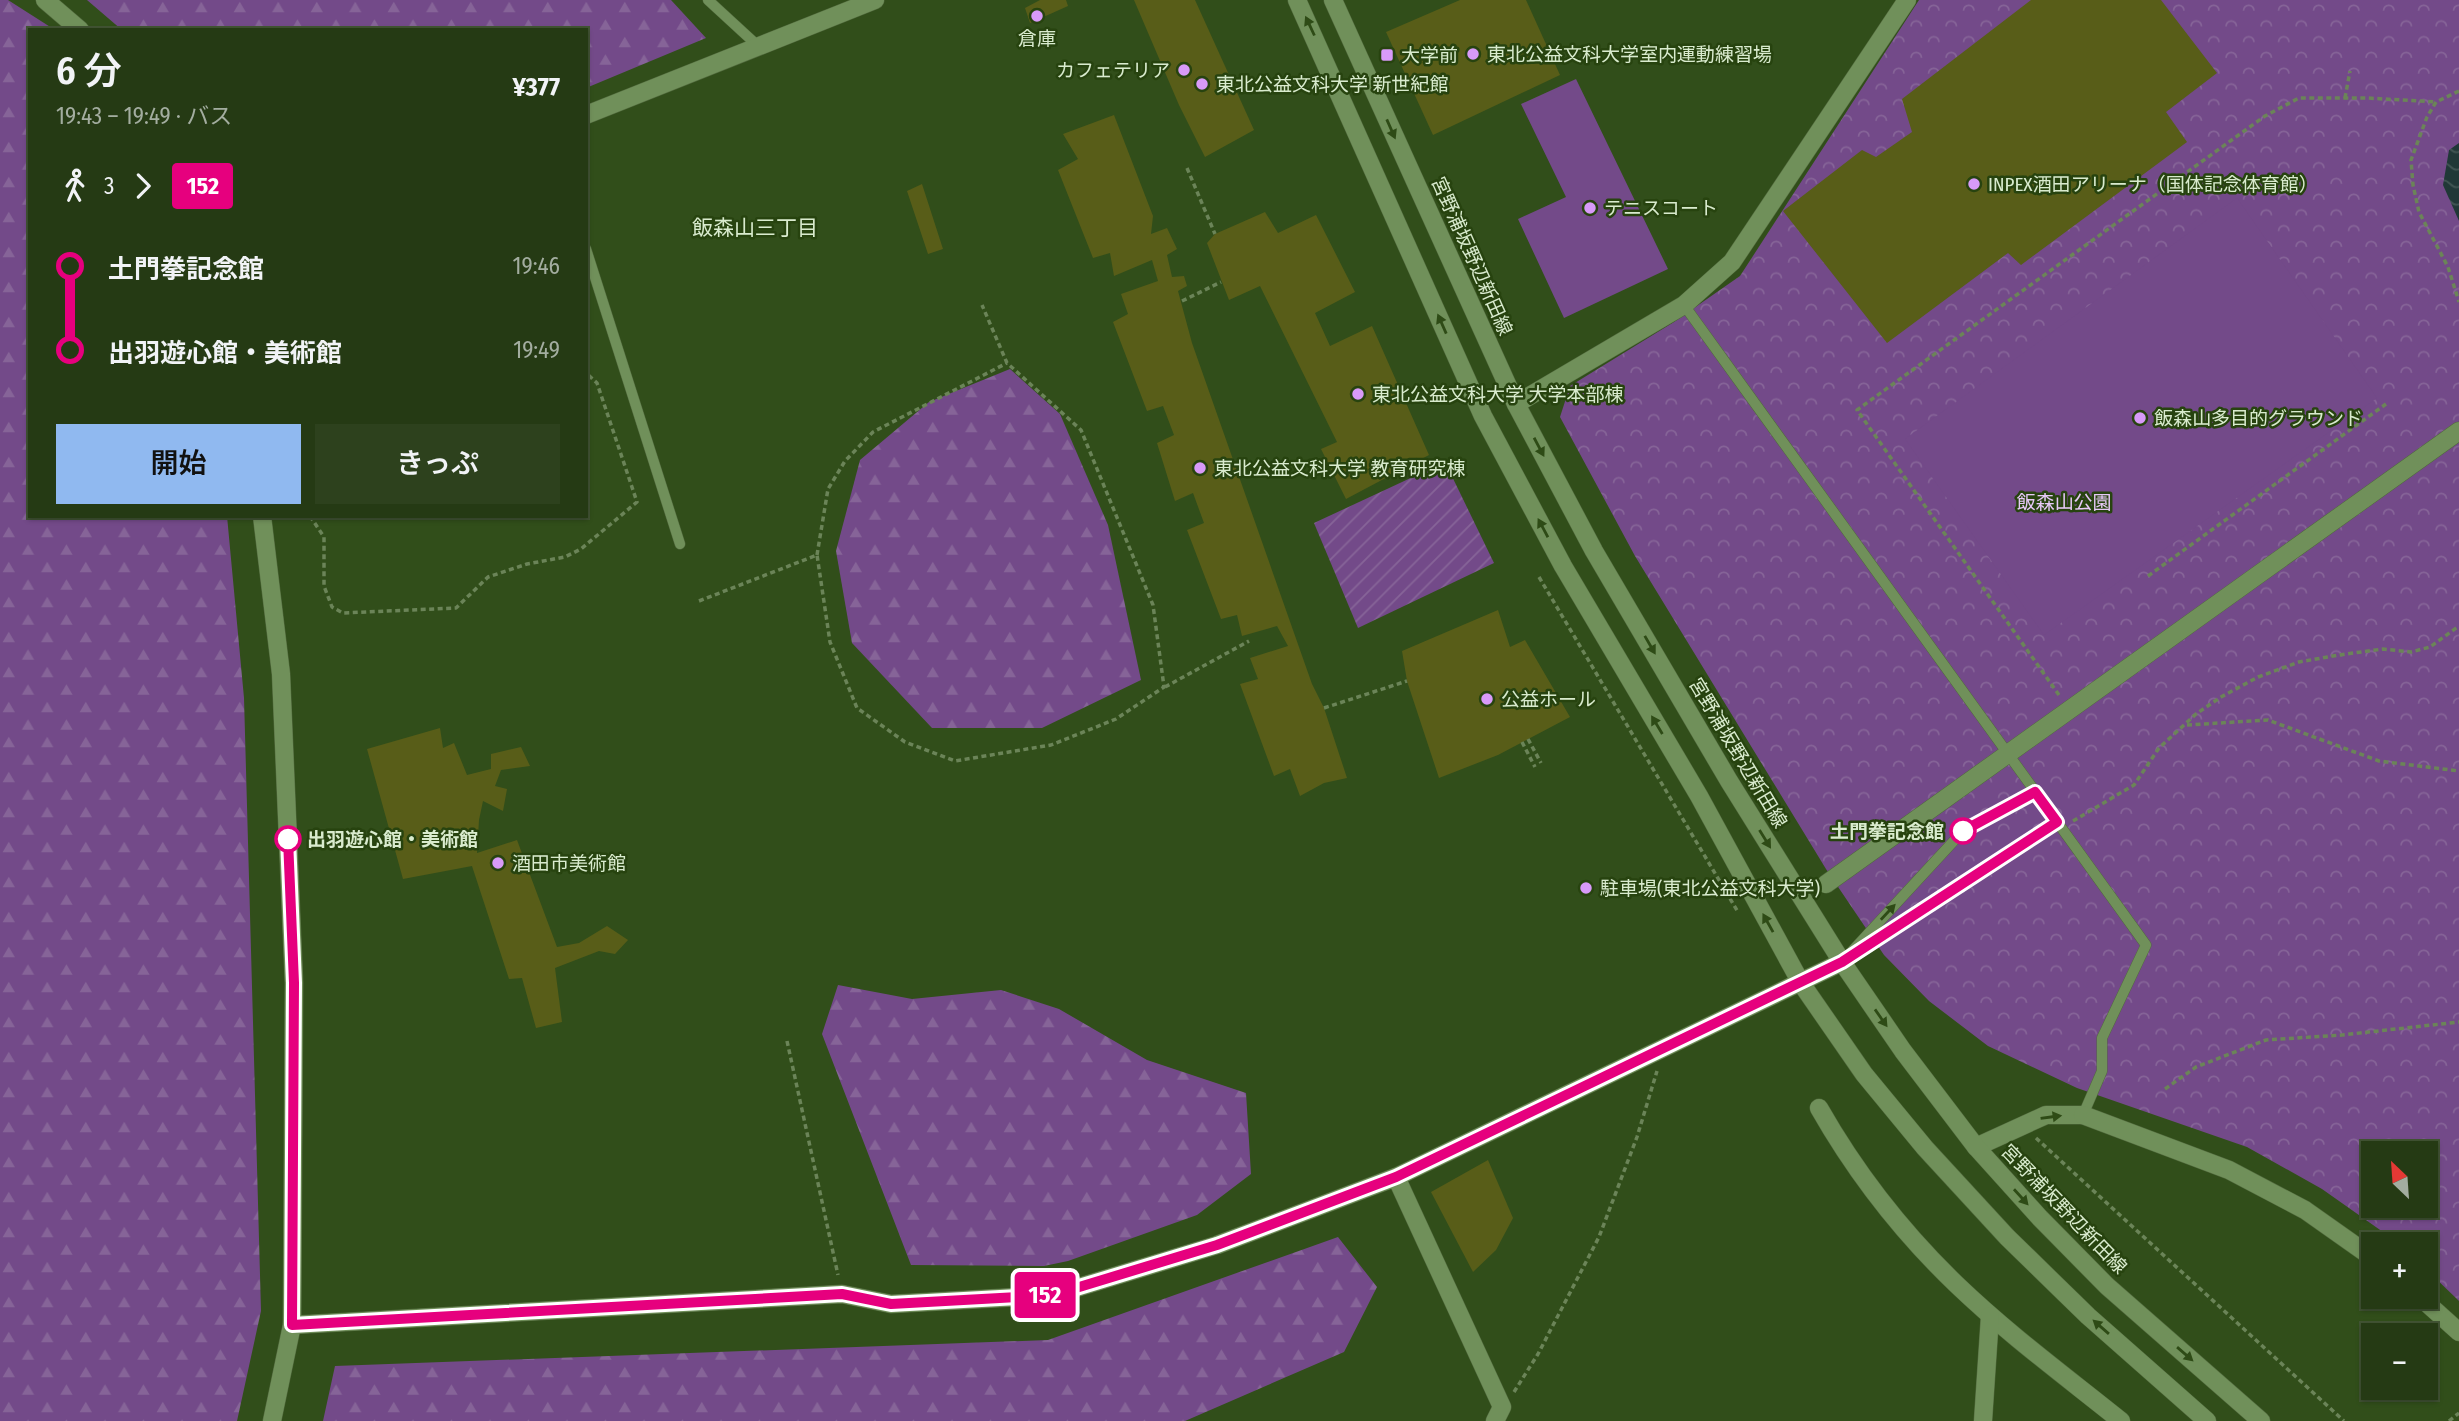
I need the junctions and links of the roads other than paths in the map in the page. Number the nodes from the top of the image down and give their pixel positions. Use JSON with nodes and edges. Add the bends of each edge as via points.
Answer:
{"nodes":[{"id":1,"x":45,"y":0,"type":"edge"},
{"id":2,"x":708,"y":0,"type":"edge"},
{"id":3,"x":875,"y":0,"type":"edge"},
{"id":4,"x":1297,"y":0,"type":"edge"},
{"id":5,"x":1333,"y":0,"type":"edge"},
{"id":6,"x":1907,"y":0,"type":"edge"},
{"id":7,"x":78,"y":28,"type":"edge"},
{"id":8,"x":758,"y":46,"type":"junction"},
{"id":9,"x":588,"y":114,"type":"edge"},
{"id":10,"x":588,"y":255,"type":"edge"},
{"id":11,"x":1684,"y":305,"type":"junction"},
{"id":12,"x":1516,"y":404,"type":"junction"},
{"id":13,"x":2459,"y":431,"type":"edge"},
{"id":14,"x":262,"y":518,"type":"edge"},
{"id":15,"x":680,"y":544,"type":"dead end"},
{"id":16,"x":2007,"y":752,"type":"junction"},
{"id":17,"x":2035,"y":792,"type":"junction"},
{"id":18,"x":2057,"y":822,"type":"junction"},
{"id":19,"x":1826,"y":884,"type":"dead end"},
{"id":20,"x":1842,"y":962,"type":"junction"},
{"id":21,"x":1801,"y":983,"type":"junction"},
{"id":22,"x":1819,"y":1108,"type":"dead end"},
{"id":23,"x":2083,"y":1115,"type":"junction"},
{"id":24,"x":1976,"y":1147,"type":"junction"},
{"id":25,"x":1396,"y":1177,"type":"junction"},
{"id":26,"x":2361,"y":1250,"type":"edge"},
{"id":27,"x":2433,"y":1309,"type":"edge"},
{"id":28,"x":1990,"y":1316,"type":"junction"},
{"id":29,"x":292,"y":1325,"type":"junction"},
{"id":30,"x":2459,"y":1332,"type":"edge"},
{"id":31,"x":1498,"y":1414,"type":"edge"},
{"id":32,"x":272,"y":1421,"type":"edge"},
{"id":33,"x":1983,"y":1421,"type":"edge"},
{"id":34,"x":2120,"y":1421,"type":"edge"},
{"id":35,"x":2207,"y":1421,"type":"edge"},
{"id":36,"x":2261,"y":1421,"type":"edge"}],
"edges":[{"from":1,"to":7,"type":"street"},
{"from":2,"to":8,"type":"lane"},
{"from":3,"to":8,"type":"street"},
{"from":21,"to":4,"type":"street","one_way":true,"via":[[1699,796],[1563,566],[1483,416]]},
{"from":5,"to":12,"type":"street","name":"宮野浦坂野辺新田線","one_way":true},
{"from":6,"to":11,"type":"street","via":[[1732,262]]},
{"from":8,"to":9,"type":"street"},
{"from":10,"to":15,"type":"lane"},
{"from":11,"to":12,"type":"street"},
{"from":11,"to":16,"type":"lane"},
{"from":12,"to":20,"type":"street","name":"宮野浦坂野辺新田線","one_way":true,"via":[[1594,551]]},
{"from":13,"to":16,"type":"street"},
{"from":14,"to":29,"type":"street","via":[[281,674],[294,983]]},
{"from":16,"to":17,"type":"lane"},
{"from":16,"to":19,"type":"street"},
{"from":17,"to":18,"type":"lane"},
{"from":20,"to":17,"type":"lane","one_way":true,"via":[[1963,831]]},
{"from":18,"to":20,"type":"lane"},
{"from":18,"to":23,"type":"lane","via":[[2146,946],[2102,1038],[2102,1071]]},
{"from":20,"to":21,"type":"street"},
{"from":20,"to":24,"type":"street","name":"宮野浦坂野辺新田線","one_way":true},
{"from":21,"to":25,"type":"street"},
{"from":35,"to":21,"type":"street","one_way":true,"via":[[2088,1316],[1998,1227],[1864,1074]]},
{"from":22,"to":28,"type":"street","via":[[1883,1203]]},
{"from":24,"to":23,"type":"street","one_way":true,"via":[[2046,1115]]},
{"from":23,"to":26,"type":"street","via":[[2229,1170],[2305,1210]]},
{"from":24,"to":36,"type":"street","name":"宮野浦坂野辺新田線","one_way":true,"via":[[2107,1286]]},
{"from":25,"to":29,"type":"street","via":[[1217,1245],[1053,1295],[891,1304],[842,1294]]},
{"from":25,"to":31,"type":"street"},
{"from":27,"to":30,"type":"street"},
{"from":28,"to":33,"type":"street"},
{"from":28,"to":34,"type":"street"},
{"from":29,"to":32,"type":"street"}]}
